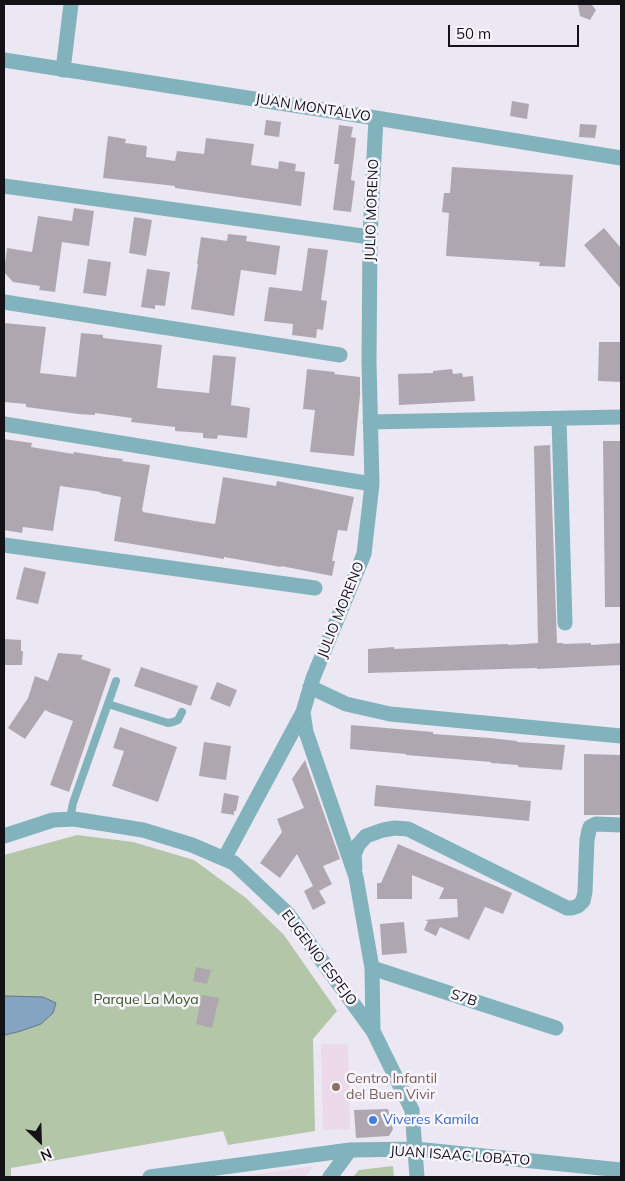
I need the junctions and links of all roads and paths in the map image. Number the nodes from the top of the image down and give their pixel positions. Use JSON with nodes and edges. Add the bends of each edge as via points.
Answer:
{"nodes":[{"id":1,"x":71,"y":4,"type":"edge"},
{"id":2,"x":4,"y":60,"type":"edge"},
{"id":3,"x":63,"y":70,"type":"junction"},
{"id":4,"x":376,"y":118,"type":"junction"},
{"id":5,"x":621,"y":158,"type":"edge"},
{"id":6,"x":4,"y":186,"type":"edge"},
{"id":7,"x":370,"y":237,"type":"junction"},
{"id":8,"x":4,"y":302,"type":"edge"},
{"id":9,"x":340,"y":355,"type":"dead end"},
{"id":10,"x":621,"y":417,"type":"edge"},
{"id":11,"x":559,"y":419,"type":"junction"},
{"id":12,"x":370,"y":422,"type":"junction"},
{"id":13,"x":4,"y":424,"type":"edge"},
{"id":14,"x":372,"y":484,"type":"junction"},
{"id":15,"x":4,"y":545,"type":"edge"},
{"id":16,"x":315,"y":588,"type":"dead end"},
{"id":17,"x":565,"y":623,"type":"dead end"},
{"id":18,"x":116,"y":681,"type":"dead end"},
{"id":19,"x":310,"y":687,"type":"junction"},
{"id":20,"x":108,"y":704,"type":"junction"},
{"id":21,"x":182,"y":712,"type":"dead end"},
{"id":22,"x":303,"y":712,"type":"junction"},
{"id":23,"x":621,"y":736,"type":"edge"},
{"id":24,"x":70,"y":819,"type":"junction"},
{"id":25,"x":621,"y":825,"type":"edge"},
{"id":26,"x":4,"y":836,"type":"edge"},
{"id":27,"x":224,"y":859,"type":"junction"},
{"id":28,"x":356,"y":878,"type":"junction"},
{"id":29,"x":372,"y":968,"type":"junction"},
{"id":30,"x":556,"y":1028,"type":"dead end"},
{"id":31,"x":373,"y":1031,"type":"junction"},
{"id":32,"x":415,"y":1149,"type":"junction"},
{"id":33,"x":350,"y":1150,"type":"junction"},
{"id":34,"x":621,"y":1170,"type":"edge"},
{"id":35,"x":150,"y":1177,"type":"edge"},
{"id":36,"x":330,"y":1177,"type":"edge"},
{"id":37,"x":417,"y":1177,"type":"edge"}],
"edges":[{"from":1,"to":3,"type":"street"},
{"from":2,"to":3,"type":"street","name":"JUAN MONTALVO"},
{"from":3,"to":4,"type":"street","name":"JUAN MONTALVO"},
{"from":4,"to":5,"type":"street","name":"JUAN MONTALVO"},
{"from":4,"to":7,"type":"street","name":"JULIO MORENO"},
{"from":6,"to":7,"type":"street"},
{"from":7,"to":12,"type":"street","name":"JULIO MORENO"},
{"from":8,"to":9,"type":"street"},
{"from":10,"to":11,"type":"street"},
{"from":11,"to":12,"type":"street"},
{"from":11,"to":17,"type":"street"},
{"from":12,"to":14,"type":"street","name":"JULIO MORENO"},
{"from":13,"to":14,"type":"street"},
{"from":14,"to":19,"type":"street","name":"JULIO MORENO","via":[[364,554]]},
{"from":15,"to":16,"type":"street"},
{"from":18,"to":20,"type":"lane"},
{"from":19,"to":22,"type":"street","name":"JULIO MORENO"},
{"from":19,"to":23,"type":"street","via":[[346,704],[390,714]]},
{"from":20,"to":21,"type":"lane","via":[[168,723],[178,720]]},
{"from":20,"to":24,"type":"lane"},
{"from":22,"to":27,"type":"street"},
{"from":22,"to":28,"type":"street","name":"JULIO MORENO","via":[[306,732]]},
{"from":24,"to":26,"type":"street","name":"EUGENIO ESPEJO","via":[[53,820]]},
{"from":24,"to":27,"type":"street","name":"EUGENIO ESPEJO","via":[[143,830]]},
{"from":25,"to":28,"type":"street","via":[[596,824],[590,827],[585,892],[583,901],[572,908],[408,829],[395,828],[366,836],[354,855]]},
{"from":27,"to":31,"type":"street","name":"EUGENIO ESPEJO","via":[[234,863],[288,914]]},
{"from":28,"to":29,"type":"street","name":"JULIO MORENO"},
{"from":29,"to":30,"type":"street","name":"S7B"},
{"from":29,"to":31,"type":"street","name":"JULIO MORENO"},
{"from":31,"to":32,"type":"street","name":"EUGENIO ESPEJO","via":[[412,1110]]},
{"from":32,"to":33,"type":"street","name":"JUAN ISAAC LOBATO"},
{"from":32,"to":34,"type":"street","name":"JUAN ISAAC LOBATO"},
{"from":32,"to":37,"type":"street","name":"EUGENIO ESPEJO"},
{"from":33,"to":35,"type":"street","name":"JUAN ISAAC LOBATO"},
{"from":33,"to":36,"type":"street"}]}
